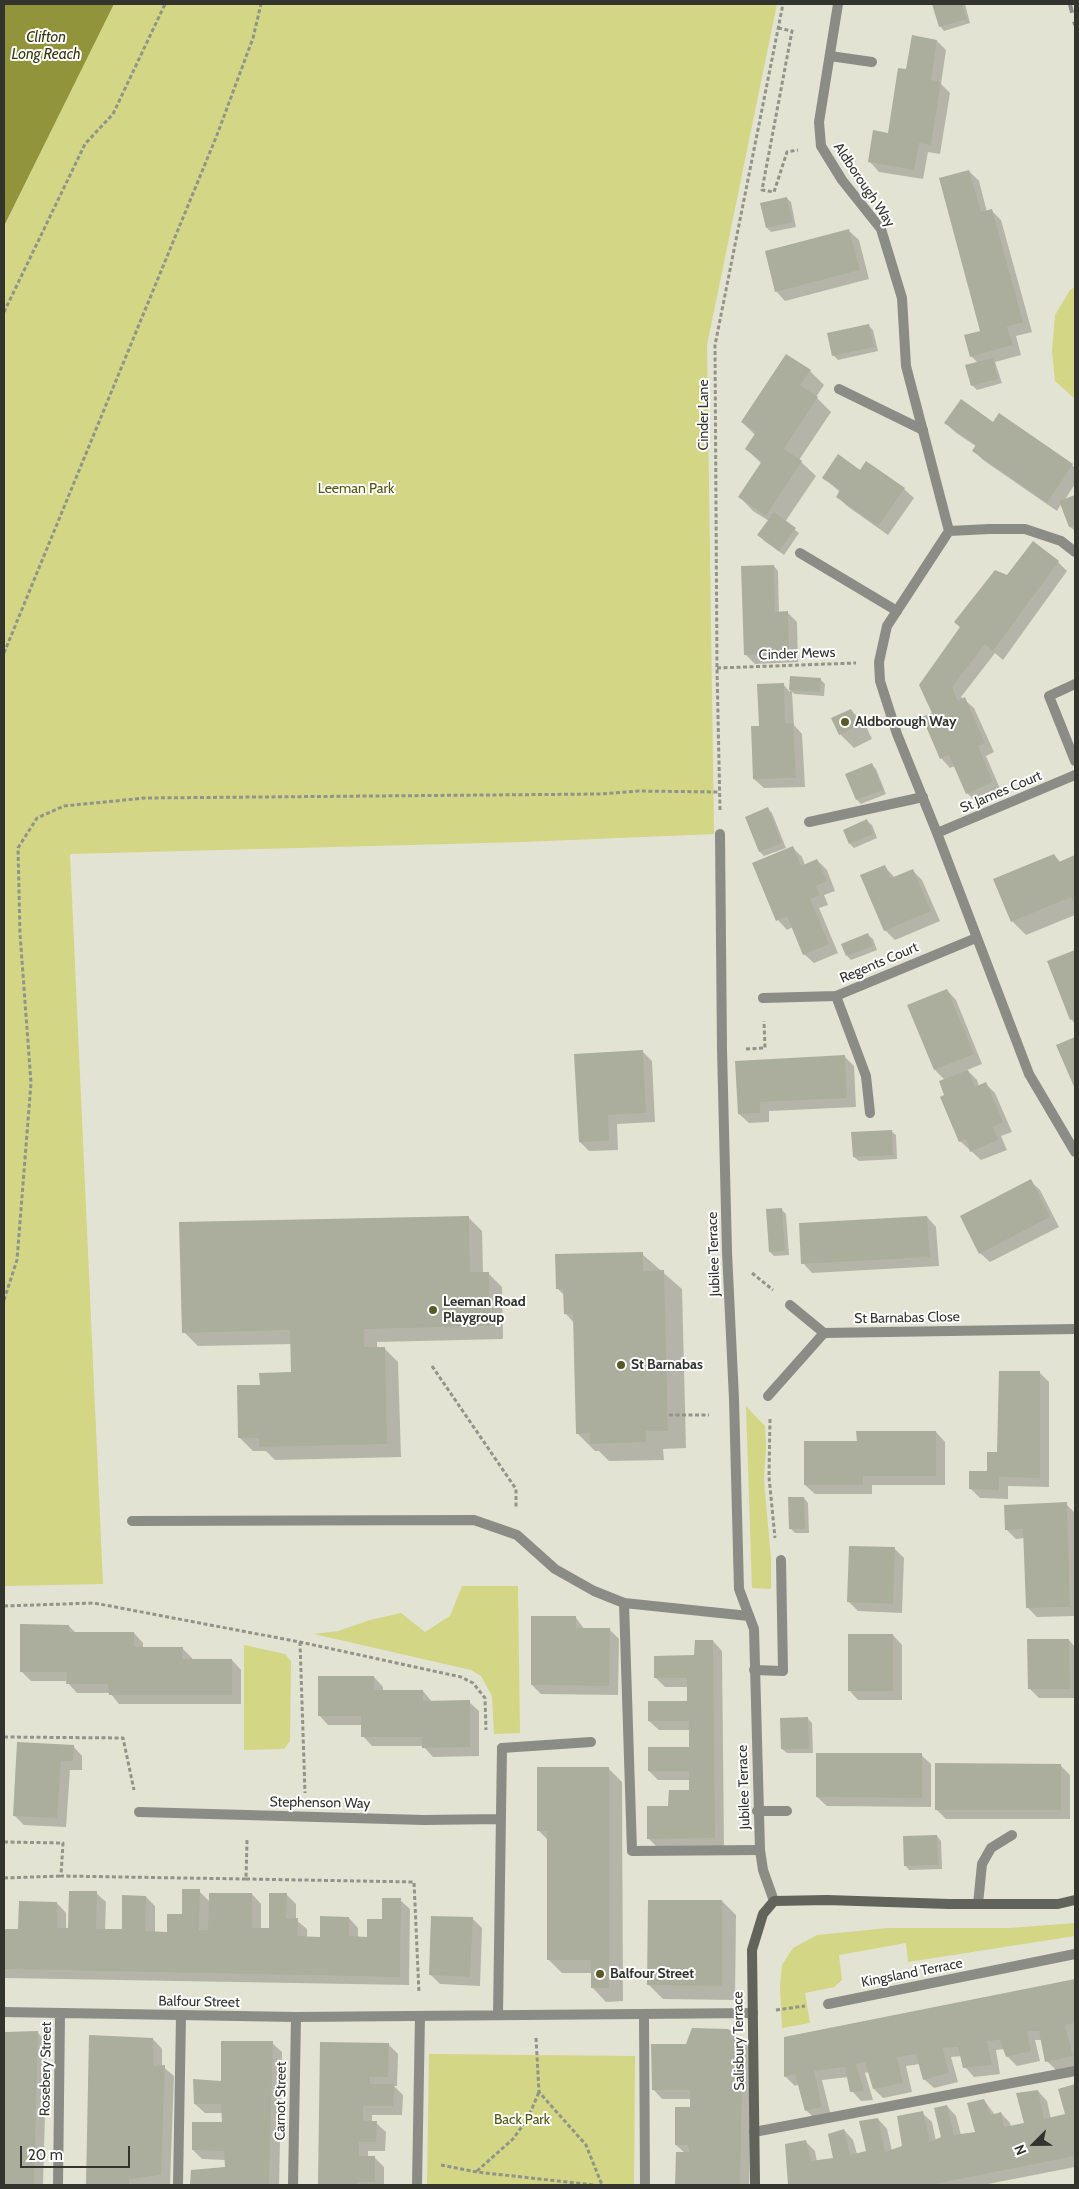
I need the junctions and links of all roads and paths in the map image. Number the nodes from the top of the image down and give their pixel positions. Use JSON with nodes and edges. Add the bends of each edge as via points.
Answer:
{"nodes":[{"id":1,"x":165,"y":4,"type":"edge"},
{"id":2,"x":261,"y":4,"type":"edge"},
{"id":3,"x":783,"y":4,"type":"edge"},
{"id":4,"x":838,"y":4,"type":"edge"},
{"id":5,"x":778,"y":28,"type":"junction"},
{"id":6,"x":830,"y":56,"type":"junction"},
{"id":7,"x":872,"y":62,"type":"dead end"},
{"id":8,"x":822,"y":146,"type":"junction"},
{"id":9,"x":4,"y":312,"type":"edge"},
{"id":10,"x":838,"y":389,"type":"dead end"},
{"id":11,"x":923,"y":430,"type":"junction"},
{"id":12,"x":949,"y":531,"type":"junction"},
{"id":13,"x":1075,"y":552,"type":"edge"},
{"id":14,"x":800,"y":553,"type":"dead end"},
{"id":15,"x":897,"y":611,"type":"junction"},
{"id":16,"x":4,"y":653,"type":"edge"},
{"id":17,"x":879,"y":662,"type":"junction"},
{"id":18,"x":716,"y":668,"type":"junction"},
{"id":19,"x":1075,"y":684,"type":"edge"},
{"id":20,"x":1075,"y":761,"type":"edge"},
{"id":21,"x":1075,"y":776,"type":"edge"},
{"id":22,"x":719,"y":792,"type":"junction"},
{"id":23,"x":922,"y":797,"type":"junction"},
{"id":24,"x":809,"y":822,"type":"dead end"},
{"id":25,"x":937,"y":833,"type":"junction"},
{"id":26,"x":720,"y":834,"type":"joint"},
{"id":27,"x":976,"y":938,"type":"junction"},
{"id":28,"x":836,"y":996,"type":"junction"},
{"id":29,"x":763,"y":998,"type":"joint"},
{"id":30,"x":722,"y":1049,"type":"junction"},
{"id":31,"x":870,"y":1113,"type":"dead end"},
{"id":32,"x":1075,"y":1152,"type":"edge"},
{"id":33,"x":726,"y":1252,"type":"junction"},
{"id":34,"x":4,"y":1300,"type":"edge"},
{"id":35,"x":790,"y":1305,"type":"joint"},
{"id":36,"x":1075,"y":1329,"type":"edge"},
{"id":37,"x":824,"y":1333,"type":"junction"},
{"id":38,"x":432,"y":1366,"type":"dead end"},
{"id":39,"x":768,"y":1396,"type":"joint"},
{"id":40,"x":668,"y":1415,"type":"dead end"},
{"id":41,"x":735,"y":1415,"type":"junction"},
{"id":42,"x":132,"y":1521,"type":"dead end"},
{"id":43,"x":517,"y":1535,"type":"junction"},
{"id":44,"x":780,"y":1560,"type":"joint"},
{"id":45,"x":624,"y":1603,"type":"junction"},
{"id":46,"x":4,"y":1606,"type":"edge"},
{"id":47,"x":749,"y":1616,"type":"junction"},
{"id":48,"x":300,"y":1642,"type":"junction"},
{"id":49,"x":754,"y":1670,"type":"junction"},
{"id":50,"x":4,"y":1737,"type":"edge"},
{"id":51,"x":591,"y":1742,"type":"dead end"},
{"id":52,"x":502,"y":1748,"type":"junction"},
{"id":53,"x":757,"y":1811,"type":"junction"},
{"id":54,"x":787,"y":1811,"type":"dead end"},
{"id":55,"x":139,"y":1812,"type":"joint"},
{"id":56,"x":247,"y":1815,"type":"junction"},
{"id":57,"x":306,"y":1816,"type":"junction"},
{"id":58,"x":501,"y":1819,"type":"junction"},
{"id":59,"x":1012,"y":1835,"type":"dead end"},
{"id":60,"x":4,"y":1842,"type":"edge"},
{"id":61,"x":760,"y":1850,"type":"junction"},
{"id":62,"x":61,"y":1876,"type":"junction"},
{"id":63,"x":4,"y":1878,"type":"edge"},
{"id":64,"x":246,"y":1879,"type":"junction"},
{"id":65,"x":1075,"y":1900,"type":"edge"},
{"id":66,"x":774,"y":1902,"type":"junction"},
{"id":67,"x":978,"y":1904,"type":"junction"},
{"id":68,"x":1075,"y":1954,"type":"edge"},
{"id":69,"x":828,"y":2004,"type":"joint"},
{"id":70,"x":4,"y":2012,"type":"edge"},
{"id":71,"x":753,"y":2013,"type":"junction"},
{"id":72,"x":60,"y":2014,"type":"junction"},
{"id":73,"x":644,"y":2014,"type":"junction"},
{"id":74,"x":498,"y":2015,"type":"junction"},
{"id":75,"x":535,"y":2015,"type":"junction"},
{"id":76,"x":181,"y":2016,"type":"junction"},
{"id":77,"x":420,"y":2016,"type":"junction"},
{"id":78,"x":296,"y":2017,"type":"junction"},
{"id":79,"x":1075,"y":2071,"type":"edge"},
{"id":80,"x":539,"y":2092,"type":"junction"},
{"id":81,"x":754,"y":2132,"type":"junction"},
{"id":82,"x":417,"y":2159,"type":"junction"},
{"id":83,"x":477,"y":2172,"type":"junction"},
{"id":84,"x":58,"y":2185,"type":"edge"},
{"id":85,"x":178,"y":2185,"type":"edge"},
{"id":86,"x":293,"y":2185,"type":"edge"},
{"id":87,"x":417,"y":2185,"type":"edge"},
{"id":88,"x":594,"y":2185,"type":"edge"},
{"id":89,"x":602,"y":2185,"type":"edge"},
{"id":90,"x":645,"y":2185,"type":"edge"},
{"id":91,"x":755,"y":2185,"type":"edge"}],
"edges":[{"from":1,"to":9,"type":"path","via":[[113,114],[85,144]]},
{"from":2,"to":16,"type":"path","via":[[253,38],[216,135]]},
{"from":3,"to":5,"type":"path","name":"Cinder Lane"},
{"from":4,"to":6,"type":"street","name":"Aldborough Way"},
{"from":5,"to":8,"type":"path","via":[[792,31],[762,190],[774,192],[787,152]]},
{"from":5,"to":18,"type":"path","name":"Cinder Lane","via":[[715,346]]},
{"from":6,"to":7,"type":"street"},
{"from":6,"to":8,"type":"street","name":"Aldborough Way","via":[[819,122]]},
{"from":8,"to":11,"type":"street","name":"Aldborough Way","via":[[842,180],[881,229],[902,298],[906,366]]},
{"from":10,"to":11,"type":"street"},
{"from":11,"to":12,"type":"street","name":"Aldborough Way"},
{"from":12,"to":13,"type":"street","via":[[1025,529],[1061,541]]},
{"from":12,"to":15,"type":"street"},
{"from":14,"to":15,"type":"street"},
{"from":15,"to":17,"type":"street","via":[[887,626]]},
{"from":17,"to":18,"type":"path","name":"Cinder Mews"},
{"from":17,"to":23,"type":"street","via":[[880,681]]},
{"from":18,"to":22,"type":"path","name":"Cinder Lane"},
{"from":19,"to":20,"type":"street","via":[[1049,696]]},
{"from":21,"to":25,"type":"street","name":"St James Court"},
{"from":22,"to":26,"type":"path","name":"Cinder Lane"},
{"from":22,"to":34,"type":"path","via":[[144,798],[64,806],[37,818],[18,848],[20,934],[31,1083],[17,1260]]},
{"from":23,"to":24,"type":"street"},
{"from":23,"to":25,"type":"street"},
{"from":25,"to":27,"type":"street"},
{"from":26,"to":30,"type":"street","name":"Jubilee Terrace"},
{"from":27,"to":28,"type":"street","name":"Regents Court"},
{"from":27,"to":32,"type":"street","via":[[1028,1074]]},
{"from":28,"to":29,"type":"street","name":"Regents Court"},
{"from":28,"to":31,"type":"street","via":[[866,1076]]},
{"from":29,"to":30,"type":"path","via":[[765,1048]]},
{"from":30,"to":33,"type":"street","name":"Jubilee Terrace"},
{"from":33,"to":35,"type":"path"},
{"from":33,"to":41,"type":"street","name":"Jubilee Terrace"},
{"from":35,"to":37,"type":"street"},
{"from":36,"to":37,"type":"street","name":"St Barnabas Close"},
{"from":37,"to":39,"type":"street"},
{"from":38,"to":43,"type":"path","via":[[516,1489]]},
{"from":39,"to":44,"type":"path","via":[[771,1434],[769,1477]]},
{"from":40,"to":41,"type":"path"},
{"from":41,"to":47,"type":"street","name":"Jubilee Terrace","via":[[740,1589]]},
{"from":42,"to":43,"type":"street","via":[[474,1520]]},
{"from":43,"to":45,"type":"street","via":[[555,1569]]},
{"from":44,"to":49,"type":"street","via":[[783,1671]]},
{"from":45,"to":47,"type":"street"},
{"from":45,"to":61,"type":"street","via":[[632,1851]]},
{"from":46,"to":48,"type":"path","via":[[94,1603]]},
{"from":47,"to":49,"type":"street","name":"Jubilee Terrace","via":[[754,1629]]},
{"from":48,"to":52,"type":"path","via":[[461,1677],[473,1683],[485,1698],[487,1736]]},
{"from":48,"to":57,"type":"path"},
{"from":49,"to":53,"type":"street","name":"Jubilee Terrace"},
{"from":50,"to":55,"type":"path","via":[[123,1738]]},
{"from":51,"to":52,"type":"street"},
{"from":52,"to":58,"type":"street"},
{"from":53,"to":54,"type":"street"},
{"from":53,"to":61,"type":"street","name":"Jubilee Terrace"},
{"from":55,"to":56,"type":"street","name":"Stephenson Way"},
{"from":56,"to":57,"type":"street","name":"Stephenson Way"},
{"from":56,"to":64,"type":"path"},
{"from":57,"to":58,"type":"street","name":"Stephenson Way"},
{"from":58,"to":74,"type":"street"},
{"from":59,"to":67,"type":"street","via":[[991,1848],[982,1864]]},
{"from":60,"to":62,"type":"path","via":[[62,1843]]},
{"from":61,"to":66,"type":"street","name":"Jubilee Terrace"},
{"from":62,"to":63,"type":"path"},
{"from":62,"to":64,"type":"path"},
{"from":64,"to":77,"type":"path","via":[[414,1882]]},
{"from":65,"to":67,"type":"street","via":[[1058,1904]]},
{"from":66,"to":67,"type":"street","via":[[827,1900]]},
{"from":66,"to":71,"type":"street","name":"Salisbury Terrace","via":[[763,1914],[752,1950]]},
{"from":68,"to":69,"type":"street","name":"Kingsland Terrace"},
{"from":69,"to":71,"type":"path"},
{"from":70,"to":72,"type":"street","name":"Balfour Street"},
{"from":71,"to":73,"type":"street","name":"Balfour Street"},
{"from":71,"to":81,"type":"street","name":"Salisbury Terrace"},
{"from":72,"to":76,"type":"street","name":"Balfour Street"},
{"from":72,"to":84,"type":"street","name":"Rosebery Street"},
{"from":73,"to":75,"type":"street","name":"Balfour Street"},
{"from":73,"to":90,"type":"street"},
{"from":74,"to":75,"type":"street","name":"Balfour Street"},
{"from":74,"to":77,"type":"street","name":"Balfour Street"},
{"from":75,"to":80,"type":"path"},
{"from":76,"to":78,"type":"street","name":"Balfour Street"},
{"from":76,"to":85,"type":"street"},
{"from":77,"to":78,"type":"street","name":"Balfour Street"},
{"from":77,"to":82,"type":"street"},
{"from":78,"to":86,"type":"street","name":"Carnot Street"},
{"from":79,"to":81,"type":"street"},
{"from":80,"to":83,"type":"path","via":[[528,2118],[513,2140]]},
{"from":80,"to":89,"type":"path","via":[[586,2145]]},
{"from":81,"to":91,"type":"street","name":"Salisbury Terrace"},
{"from":82,"to":83,"type":"path"},
{"from":82,"to":87,"type":"street"},
{"from":83,"to":88,"type":"path"}]}
